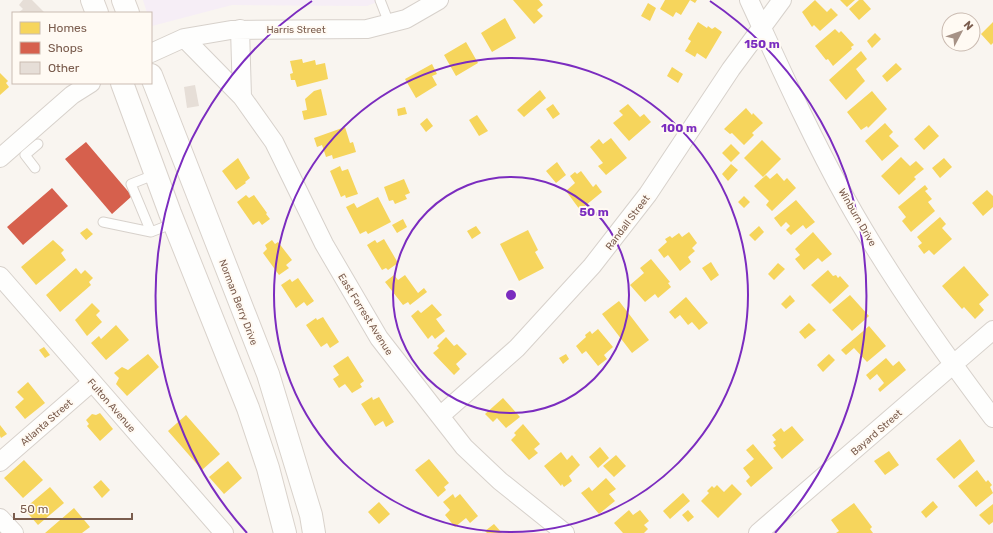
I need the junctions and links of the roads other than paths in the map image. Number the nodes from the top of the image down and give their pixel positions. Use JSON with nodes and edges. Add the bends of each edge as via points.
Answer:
{"nodes":[{"id":1,"x":92,"y":0,"type":"edge"},
{"id":2,"x":123,"y":0,"type":"edge"},
{"id":3,"x":380,"y":0,"type":"edge"},
{"id":4,"x":439,"y":0,"type":"edge"},
{"id":5,"x":749,"y":0,"type":"edge"},
{"id":6,"x":782,"y":0,"type":"edge"},
{"id":7,"x":97,"y":12,"type":"edge"},
{"id":8,"x":128,"y":12,"type":"edge"},
{"id":9,"x":389,"y":23,"type":"junction"},
{"id":10,"x":762,"y":28,"type":"junction"},
{"id":11,"x":240,"y":29,"type":"junction"},
{"id":12,"x":184,"y":38,"type":"junction"},
{"id":13,"x":152,"y":53,"type":"edge"},
{"id":14,"x":152,"y":78,"type":"edge"},
{"id":15,"x":89,"y":84,"type":"edge"},
{"id":16,"x":122,"y":84,"type":"edge"},
{"id":17,"x":242,"y":98,"type":"junction"},
{"id":18,"x":38,"y":144,"type":"dead end"},
{"id":19,"x":0,"y":158,"type":"edge"},
{"id":20,"x":35,"y":168,"type":"dead end"},
{"id":21,"x":156,"y":174,"type":"junction"},
{"id":22,"x":103,"y":222,"type":"dead end"},
{"id":23,"x":174,"y":223,"type":"junction"},
{"id":24,"x":151,"y":232,"type":"junction"},
{"id":25,"x":0,"y":276,"type":"edge"},
{"id":26,"x":993,"y":330,"type":"edge"},
{"id":27,"x":953,"y":365,"type":"junction"},
{"id":28,"x":92,"y":382,"type":"junction"},
{"id":29,"x":440,"y":416,"type":"junction"},
{"id":30,"x":993,"y":418,"type":"edge"},
{"id":31,"x":0,"y":462,"type":"edge"},
{"id":32,"x":0,"y":518,"type":"edge"},
{"id":33,"x":14,"y":533,"type":"edge"},
{"id":34,"x":224,"y":533,"type":"edge"},
{"id":35,"x":285,"y":533,"type":"edge"},
{"id":36,"x":314,"y":533,"type":"edge"},
{"id":37,"x":564,"y":533,"type":"edge"},
{"id":38,"x":758,"y":533,"type":"edge"}],
"edges":[{"from":1,"to":7,"type":"main road"},
{"from":2,"to":8,"type":"main road"},
{"from":3,"to":9,"type":"lane"},
{"from":4,"to":9,"type":"street","name":"Harris Street","via":[[406,19]]},
{"from":5,"to":10,"type":"street","name":"Winburn Drive"},
{"from":6,"to":10,"type":"street","name":"Randall Street"},
{"from":9,"to":11,"type":"street","name":"Harris Street","via":[[367,29]]},
{"from":10,"to":27,"type":"street","name":"Winburn Drive","via":[[802,115],[847,200],[899,286]]},
{"from":10,"to":29,"type":"street","name":"Randall Street","via":[[731,69],[648,194],[592,266],[517,348]]},
{"from":11,"to":12,"type":"street","name":"Harris Street"},
{"from":11,"to":17,"type":"street"},
{"from":12,"to":13,"type":"street","name":"Harris Street"},
{"from":12,"to":17,"type":"street","name":"East Forrest Avenue"},
{"from":14,"to":36,"type":"main road","name":"Norman Berry Drive","via":[[268,374]]},
{"from":15,"to":19,"type":"street","via":[[72,95]]},
{"from":16,"to":21,"type":"main road"},
{"from":17,"to":29,"type":"street","name":"East Forrest Avenue","via":[[274,142],[324,244],[379,338]]},
{"from":18,"to":20,"type":"lane","via":[[25,155]]},
{"from":21,"to":23,"type":"main road"},
{"from":21,"to":24,"type":"lane","via":[[131,184]]},
{"from":22,"to":24,"type":"lane"},
{"from":23,"to":24,"type":"lane"},
{"from":23,"to":35,"type":"main road","via":[[248,408],[268,468]]},
{"from":25,"to":28,"type":"street","name":"Fulton Avenue"},
{"from":26,"to":27,"type":"street","name":"Bayard Street"},
{"from":27,"to":30,"type":"street","name":"Winburn Drive"},
{"from":27,"to":38,"type":"street","name":"Bayard Street"},
{"from":28,"to":31,"type":"street","name":"Atlanta Street"},
{"from":28,"to":34,"type":"street","name":"Fulton Avenue"},
{"from":29,"to":37,"type":"street","name":"East Forrest Avenue","via":[[464,447],[500,481]]},
{"from":32,"to":33,"type":"street"}]}
